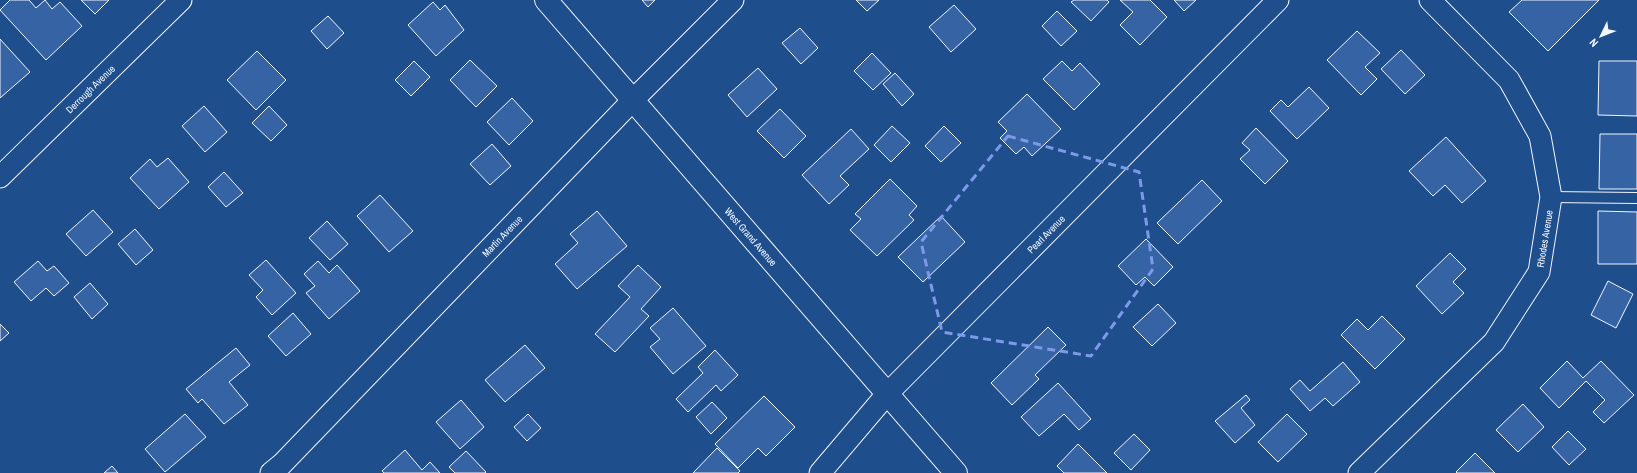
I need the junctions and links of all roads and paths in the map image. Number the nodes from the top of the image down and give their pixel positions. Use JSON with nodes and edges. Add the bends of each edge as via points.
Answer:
{"nodes":[{"id":1,"x":181,"y":0,"type":"edge"},
{"id":2,"x":546,"y":0,"type":"edge"},
{"id":3,"x":733,"y":0,"type":"edge"},
{"id":4,"x":1278,"y":0,"type":"edge"},
{"id":5,"x":1430,"y":0,"type":"edge"},
{"id":6,"x":633,"y":100,"type":"junction"},
{"id":7,"x":0,"y":178,"type":"edge"},
{"id":8,"x":1551,"y":197,"type":"junction"},
{"id":9,"x":1637,"y":198,"type":"edge"},
{"id":10,"x":887,"y":394,"type":"junction"},
{"id":11,"x":271,"y":473,"type":"edge"},
{"id":12,"x":820,"y":473,"type":"edge"},
{"id":13,"x":956,"y":473,"type":"edge"},
{"id":14,"x":1359,"y":473,"type":"edge"}],
"edges":[{"from":1,"to":7,"type":"street","name":"Derrough Avenue"},
{"from":2,"to":6,"type":"main road","name":"West Grand Avenue"},
{"from":3,"to":6,"type":"street","name":"Martin Avenue"},
{"from":4,"to":10,"type":"street","name":"Pearl Avenue"},
{"from":5,"to":8,"type":"street","name":"Rhodes Avenue","via":[[1509,80],[1540,136]]},
{"from":6,"to":10,"type":"main road","name":"West Grand Avenue"},
{"from":6,"to":11,"type":"street","name":"Martin Avenue"},
{"from":8,"to":9,"type":"lane"},
{"from":8,"to":14,"type":"street","name":"Rhodes Avenue","via":[[1539,272],[1494,342]]},
{"from":10,"to":12,"type":"street","name":"Pearl Avenue"},
{"from":10,"to":13,"type":"main road","name":"West Grand Avenue"}]}
